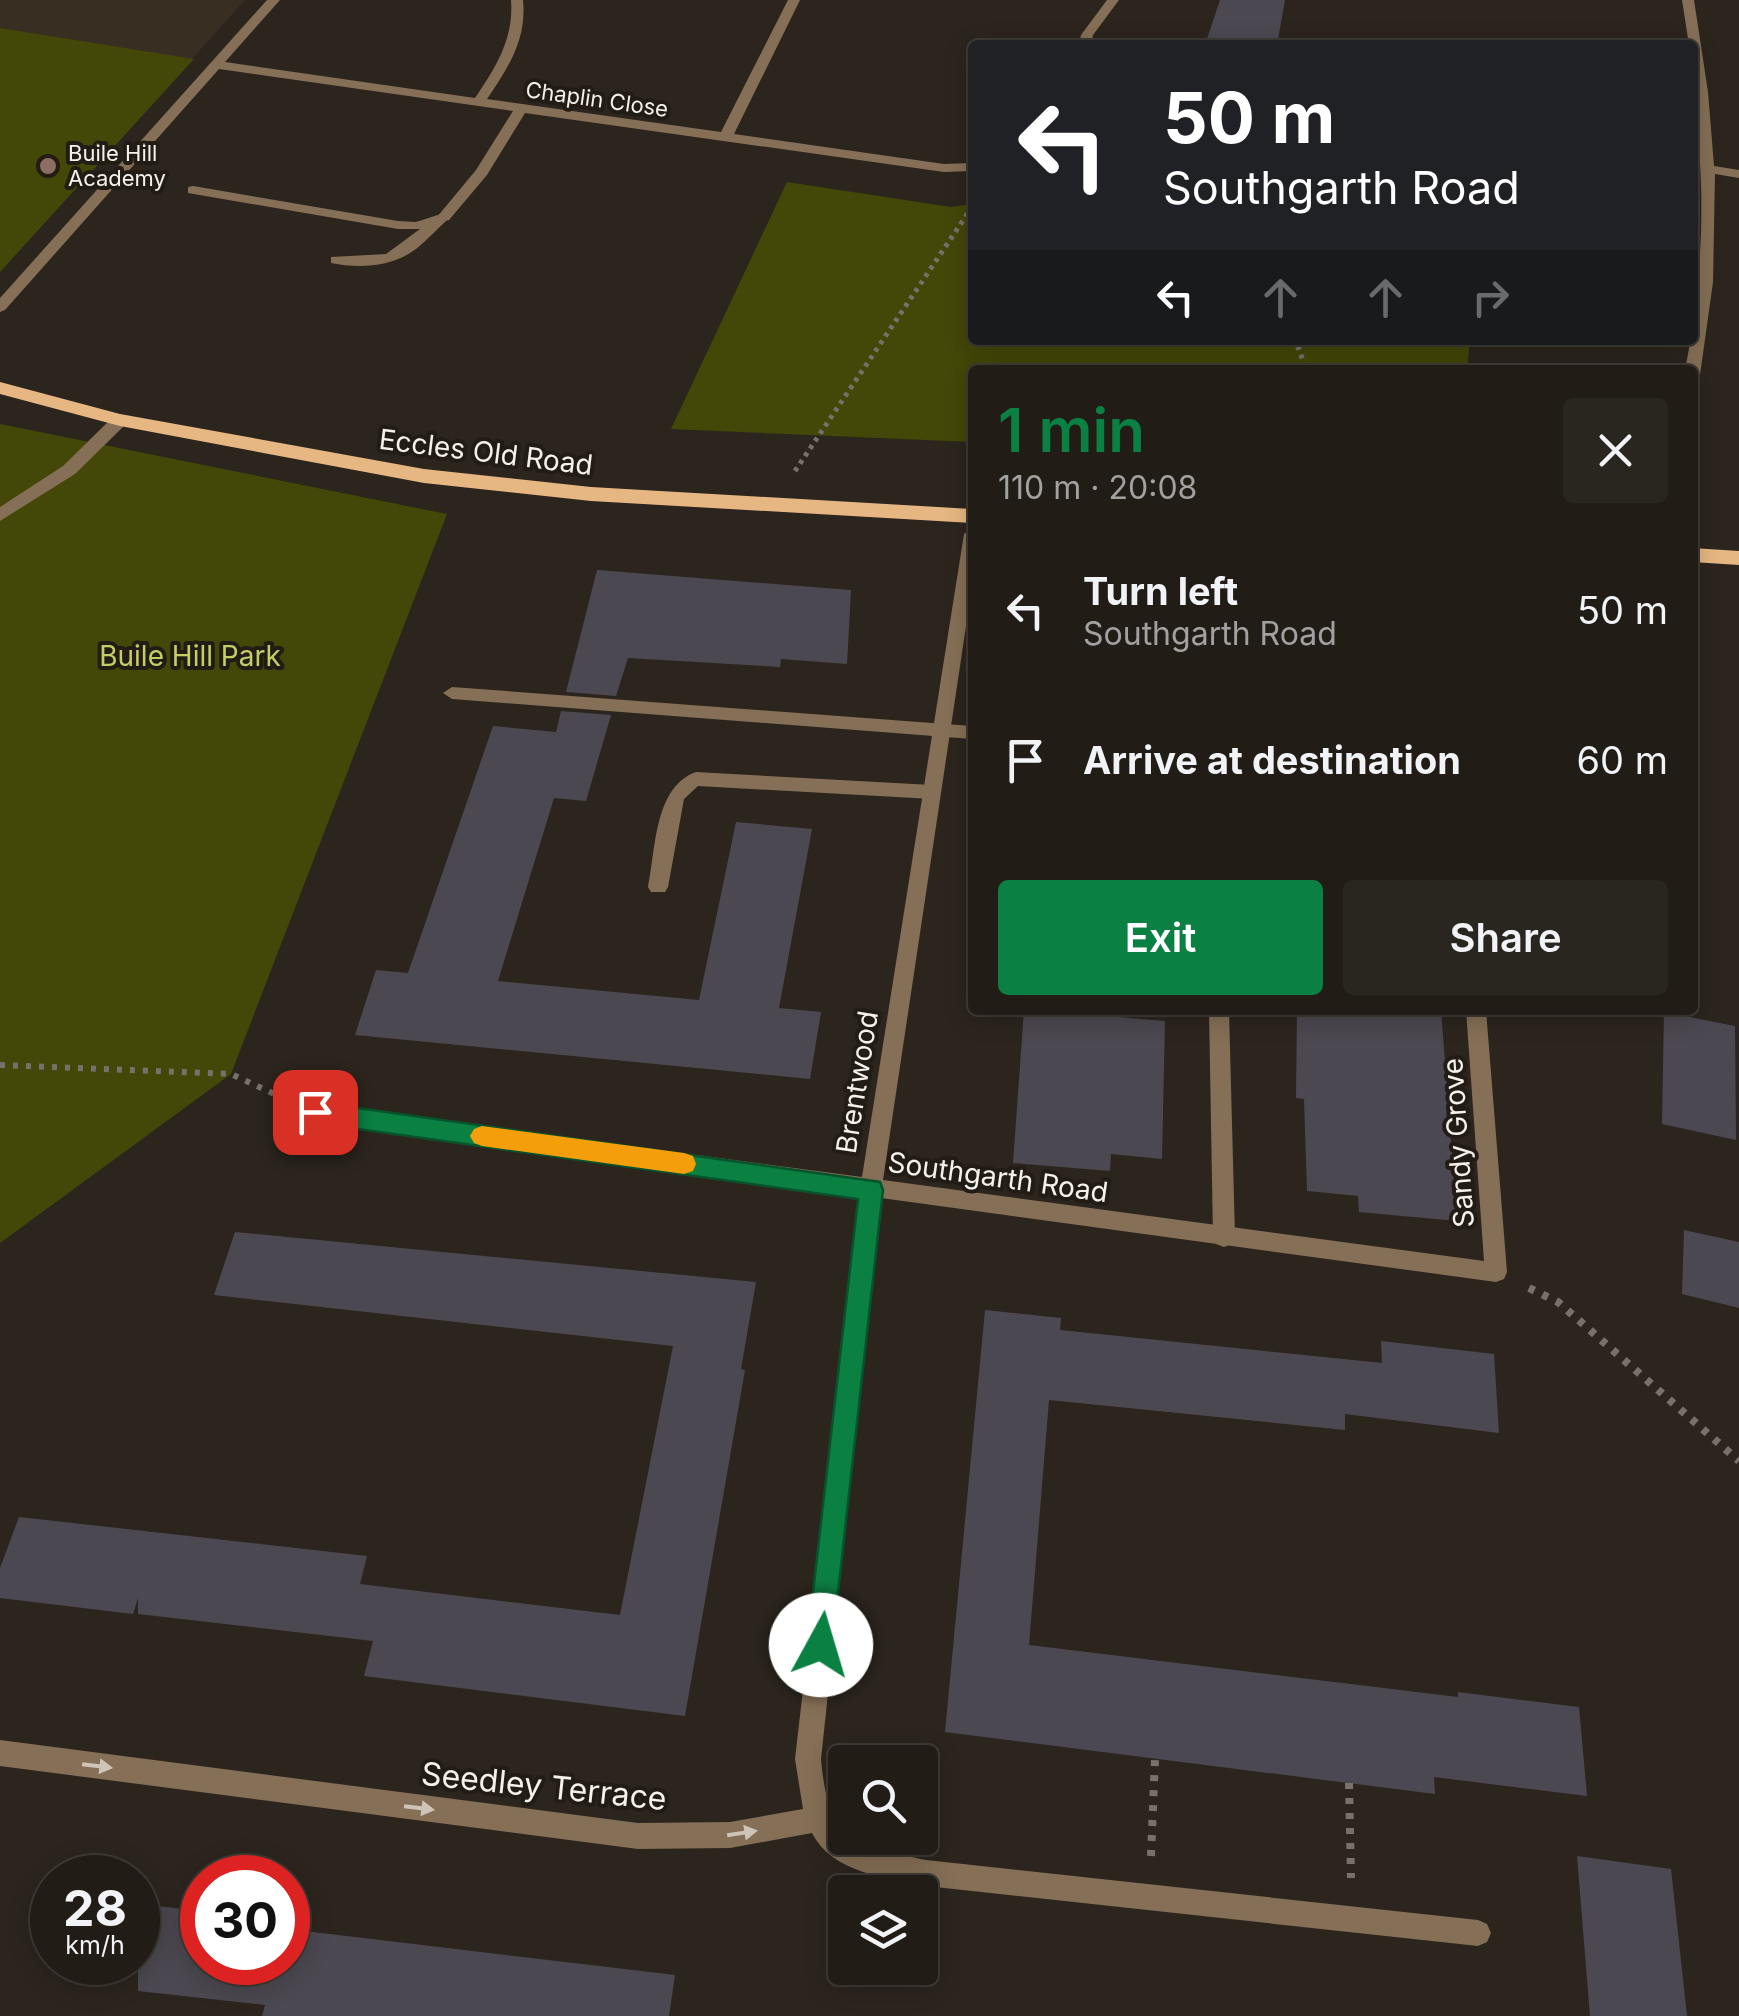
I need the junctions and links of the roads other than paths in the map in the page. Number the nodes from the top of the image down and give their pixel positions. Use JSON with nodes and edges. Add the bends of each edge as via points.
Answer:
{"nodes":[{"id":1,"x":274,"y":0,"type":"edge"},
{"id":2,"x":517,"y":0,"type":"edge"},
{"id":3,"x":794,"y":0,"type":"edge"},
{"id":4,"x":1113,"y":0,"type":"edge"},
{"id":5,"x":1688,"y":0,"type":"edge"},
{"id":6,"x":1086,"y":40,"type":"edge"},
{"id":7,"x":1695,"y":40,"type":"edge"},
{"id":8,"x":1698,"y":56,"type":"edge"},
{"id":9,"x":216,"y":65,"type":"junction"},
{"id":10,"x":477,"y":104,"type":"junction"},
{"id":11,"x":522,"y":109,"type":"junction"},
{"id":12,"x":726,"y":137,"type":"junction"},
{"id":13,"x":968,"y":166,"type":"edge"},
{"id":14,"x":1708,"y":170,"type":"junction"},
{"id":15,"x":1739,"y":174,"type":"edge"},
{"id":16,"x":193,"y":190,"type":"dead end"},
{"id":17,"x":439,"y":220,"type":"junction"},
{"id":18,"x":336,"y":260,"type":"dead end"},
{"id":19,"x":0,"y":306,"type":"edge"},
{"id":20,"x":1698,"y":335,"type":"edge"},
{"id":21,"x":0,"y":388,"type":"edge"},
{"id":22,"x":120,"y":420,"type":"junction"},
{"id":23,"x":0,"y":515,"type":"edge"},
{"id":24,"x":968,"y":516,"type":"edge"},
{"id":25,"x":1698,"y":555,"type":"edge"},
{"id":26,"x":1739,"y":558,"type":"edge"},
{"id":27,"x":968,"y":560,"type":"edge"},
{"id":28,"x":452,"y":693,"type":"dead end"},
{"id":29,"x":942,"y":732,"type":"junction"},
{"id":30,"x":968,"y":733,"type":"edge"},
{"id":31,"x":932,"y":792,"type":"junction"},
{"id":32,"x":658,"y":887,"type":"dead end"},
{"id":33,"x":1219,"y":1015,"type":"edge"},
{"id":34,"x":1476,"y":1015,"type":"edge"},
{"id":35,"x":315,"y":1112,"type":"road end"},
{"id":36,"x":871,"y":1190,"type":"junction"},
{"id":37,"x":1224,"y":1237,"type":"junction"},
{"id":38,"x":1496,"y":1272,"type":"joint"},
{"id":39,"x":0,"y":1754,"type":"edge"},
{"id":40,"x":818,"y":1819,"type":"junction"},
{"id":41,"x":1478,"y":1934,"type":"dead end"}],
"edges":[{"from":1,"to":9,"type":"street"},
{"from":2,"to":10,"type":"street","via":[[512,51]]},
{"from":3,"to":12,"type":"street"},
{"from":4,"to":6,"type":"street"},
{"from":5,"to":7,"type":"street"},
{"from":8,"to":14,"type":"street"},
{"from":9,"to":10,"type":"street","name":"Chaplin Close"},
{"from":9,"to":19,"type":"street"},
{"from":10,"to":11,"type":"street","name":"Chaplin Close"},
{"from":11,"to":12,"type":"street","name":"Chaplin Close"},
{"from":11,"to":17,"type":"street","via":[[482,172]]},
{"from":12,"to":13,"type":"street","name":"Chaplin Close"},
{"from":14,"to":15,"type":"street"},
{"from":14,"to":20,"type":"street"},
{"from":16,"to":17,"type":"street","via":[[398,225]]},
{"from":17,"to":18,"type":"street","via":[[394,259]]},
{"from":21,"to":22,"type":"main road","name":"Eccles Old Road"},
{"from":22,"to":23,"type":"street","via":[[68,470]]},
{"from":22,"to":24,"type":"main road","name":"Eccles Old Road","via":[[424,476],[592,494]]},
{"from":25,"to":26,"type":"main road"},
{"from":27,"to":29,"type":"street","name":"Brentwood"},
{"from":28,"to":29,"type":"street"},
{"from":29,"to":30,"type":"street"},
{"from":29,"to":31,"type":"street","name":"Brentwood"},
{"from":31,"to":32,"type":"street","via":[[696,778],[676,798]]},
{"from":31,"to":36,"type":"street","name":"Brentwood"},
{"from":33,"to":37,"type":"street"},
{"from":34,"to":38,"type":"street","name":"Sandy Grove"},
{"from":35,"to":36,"type":"street","name":"Southgarth Road"},
{"from":36,"to":37,"type":"street","name":"Southgarth Road"},
{"from":36,"to":40,"type":"street","name":"Brentwood","via":[[808,1759]]},
{"from":37,"to":38,"type":"street","name":"Southgarth Road"},
{"from":39,"to":40,"type":"street","name":"Seedley Terrace","one_way":true,"via":[[638,1836],[730,1835]]},
{"from":40,"to":41,"type":"street","via":[[852,1858],[926,1873]]}]}
